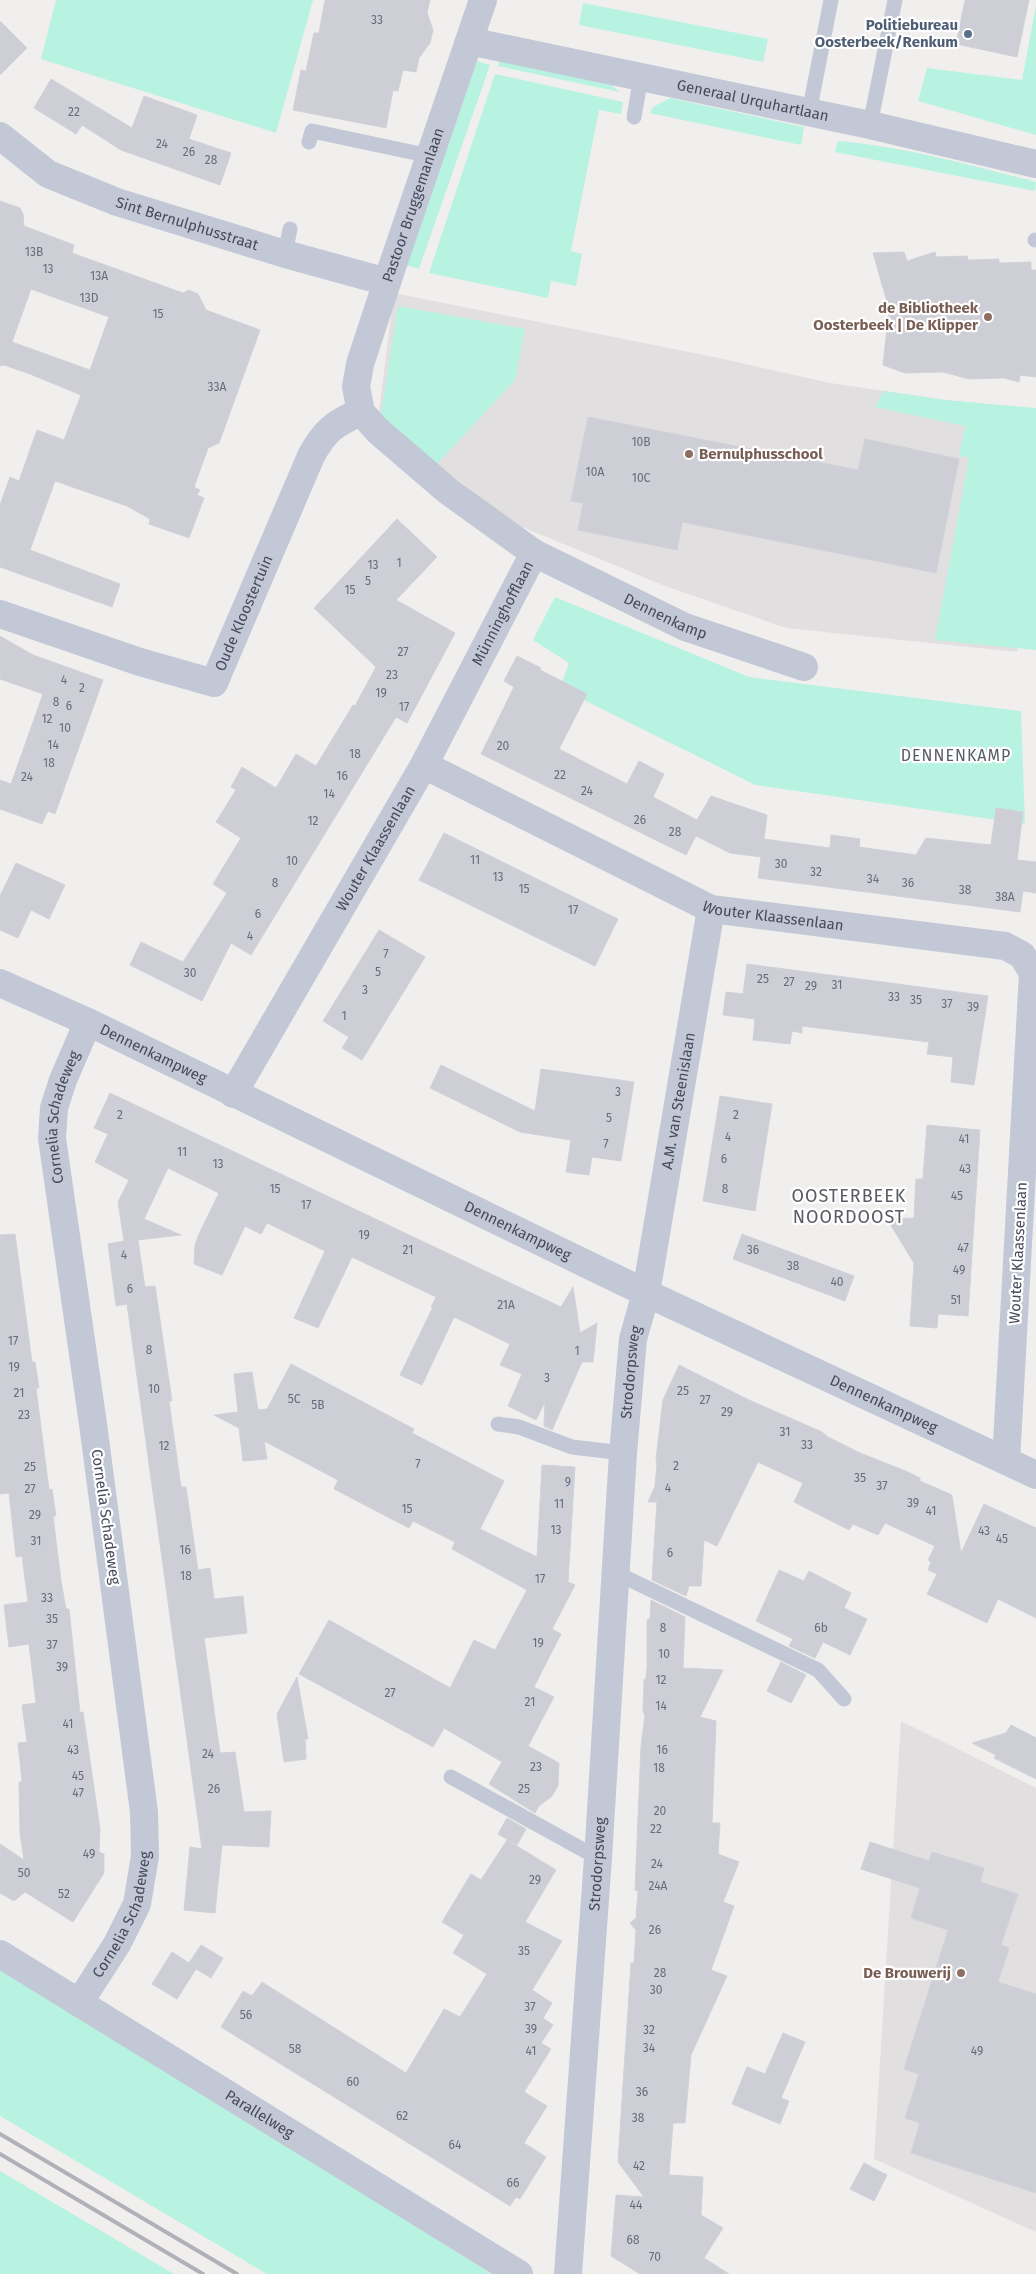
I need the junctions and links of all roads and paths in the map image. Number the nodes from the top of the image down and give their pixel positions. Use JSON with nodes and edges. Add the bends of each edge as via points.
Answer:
{"nodes":[{"id":1,"x":483,"y":0,"type":"edge"},
{"id":2,"x":831,"y":0,"type":"edge"},
{"id":3,"x":896,"y":0,"type":"edge"},
{"id":4,"x":469,"y":41,"type":"junction"},
{"id":5,"x":642,"y":77,"type":"junction"},
{"id":6,"x":809,"y":113,"type":"junction"},
{"id":7,"x":634,"y":117,"type":"dead end"},
{"id":8,"x":870,"y":125,"type":"junction"},
{"id":9,"x":0,"y":136,"type":"edge"},
{"id":10,"x":309,"y":142,"type":"dead end"},
{"id":11,"x":430,"y":156,"type":"junction"},
{"id":12,"x":1036,"y":164,"type":"edge"},
{"id":13,"x":387,"y":282,"type":"junction"},
{"id":14,"x":362,"y":412,"type":"junction"},
{"id":15,"x":534,"y":553,"type":"junction"},
{"id":16,"x":0,"y":614,"type":"edge"},
{"id":17,"x":804,"y":667,"type":"dead end"},
{"id":18,"x":424,"y":765,"type":"junction"},
{"id":19,"x":711,"y":909,"type":"junction"},
{"id":20,"x":0,"y":983,"type":"edge"},
{"id":21,"x":88,"y":1022,"type":"junction"},
{"id":22,"x":233,"y":1094,"type":"junction"},
{"id":23,"x":646,"y":1293,"type":"junction"},
{"id":24,"x":498,"y":1424,"type":"dead end"},
{"id":25,"x":623,"y":1454,"type":"junction"},
{"id":26,"x":1006,"y":1460,"type":"junction"},
{"id":27,"x":1036,"y":1475,"type":"edge"},
{"id":28,"x":614,"y":1572,"type":"junction"},
{"id":29,"x":844,"y":1699,"type":"dead end"},
{"id":30,"x":452,"y":1777,"type":"dead end"},
{"id":31,"x":598,"y":1858,"type":"junction"},
{"id":32,"x":0,"y":1954,"type":"edge"},
{"id":33,"x":79,"y":2003,"type":"junction"},
{"id":34,"x":519,"y":2274,"type":"edge"},
{"id":35,"x":568,"y":2274,"type":"edge"}],
"edges":[{"from":1,"to":4,"type":"street","name":"Pastoor Bruggemanlaan"},
{"from":2,"to":6,"type":"lane"},
{"from":3,"to":8,"type":"lane"},
{"from":4,"to":5,"type":"street","name":"Generaal Urquhartlaan"},
{"from":4,"to":11,"type":"street","name":"Pastoor Bruggemanlaan"},
{"from":5,"to":6,"type":"street","name":"Generaal Urquhartlaan"},
{"from":5,"to":7,"type":"lane"},
{"from":6,"to":8,"type":"street","name":"Generaal Urquhartlaan"},
{"from":8,"to":12,"type":"street","name":"Generaal Urquhartlaan"},
{"from":9,"to":13,"type":"street","name":"Sint Bernulphusstraat","via":[[48,174],[117,202],[287,242]]},
{"from":10,"to":11,"type":"lane","via":[[312,131]]},
{"from":11,"to":13,"type":"street","name":"Pastoor Bruggemanlaan"},
{"from":13,"to":14,"type":"street","name":"Pastoor Bruggemanlaan","via":[[360,364],[356,387]]},
{"from":14,"to":15,"type":"street","name":"Münninghofflaan","via":[[378,432],[448,491]]},
{"from":14,"to":16,"type":"street","name":"Oude Kloostertuin","via":[[337,422],[322,436],[311,456],[214,683],[140,662]]},
{"from":15,"to":17,"type":"street","name":"Dennenkamp","via":[[685,627]]},
{"from":15,"to":18,"type":"street","name":"Münninghofflaan"},
{"from":18,"to":19,"type":"street","name":"Wouter Klaassenlaan"},
{"from":18,"to":22,"type":"street","name":"Wouter Klaassenlaan"},
{"from":19,"to":23,"type":"street","name":"A.M. van Steenislaan"},
{"from":19,"to":26,"type":"street","name":"Wouter Klaassenlaan","via":[[1005,946],[1022,955],[1033,973]]},
{"from":20,"to":21,"type":"street","name":"Dennenkampweg"},
{"from":21,"to":22,"type":"street","name":"Dennenkampweg"},
{"from":21,"to":33,"type":"street","name":"Cornelia Schadeweg","via":[[54,1108],[52,1138],[132,1713],[144,1812],[145,1856],[137,1904],[117,1944]]},
{"from":22,"to":23,"type":"street","name":"Dennenkampweg"},
{"from":23,"to":25,"type":"street","name":"Strodorpsweg","via":[[633,1339]]},
{"from":23,"to":26,"type":"street","name":"Dennenkampweg"},
{"from":24,"to":25,"type":"lane","via":[[519,1427],[572,1448]]},
{"from":25,"to":28,"type":"street","name":"Strodorpsweg"},
{"from":26,"to":27,"type":"street","name":"Dennenkampweg"},
{"from":28,"to":29,"type":"lane","via":[[818,1670]]},
{"from":28,"to":31,"type":"street","name":"Strodorpsweg"},
{"from":30,"to":31,"type":"lane"},
{"from":31,"to":35,"type":"street","name":"Strodorpsweg"},
{"from":32,"to":33,"type":"street","name":"Parallelweg"},
{"from":33,"to":34,"type":"street","name":"Parallelweg"}]}
